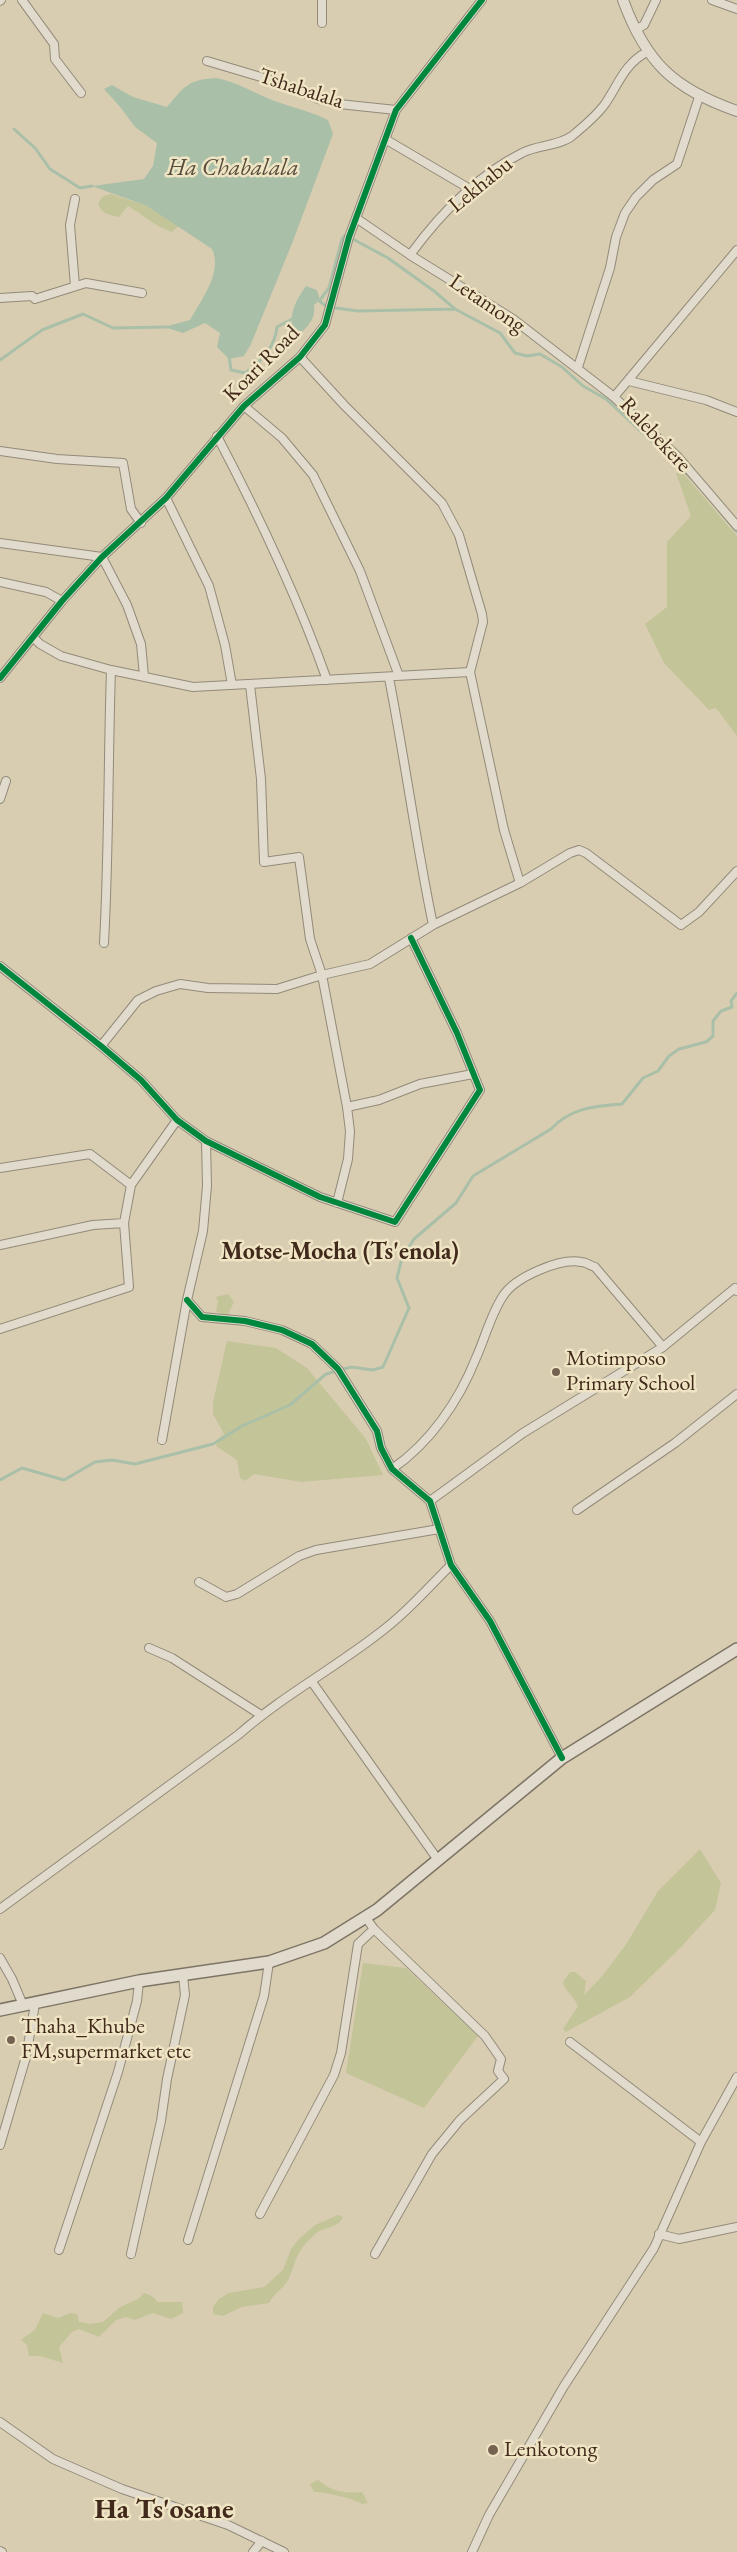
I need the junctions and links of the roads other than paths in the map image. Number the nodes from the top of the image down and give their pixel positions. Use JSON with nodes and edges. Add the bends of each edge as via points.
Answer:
{"nodes":[{"id":1,"x":22,"y":0,"type":"edge"},
{"id":2,"x":322,"y":0,"type":"edge"},
{"id":3,"x":482,"y":0,"type":"edge"},
{"id":4,"x":623,"y":0,"type":"edge"},
{"id":5,"x":656,"y":0,"type":"edge"},
{"id":6,"x":712,"y":0,"type":"edge"},
{"id":7,"x":737,"y":9,"type":"edge"},
{"id":8,"x":322,"y":23,"type":"dead end"},
{"id":9,"x":635,"y":30,"type":"junction"},
{"id":10,"x":647,"y":52,"type":"junction"},
{"id":11,"x":207,"y":61,"type":"dead end"},
{"id":12,"x":81,"y":93,"type":"dead end"},
{"id":13,"x":700,"y":94,"type":"junction"},
{"id":14,"x":396,"y":110,"type":"junction"},
{"id":15,"x":737,"y":111,"type":"edge"},
{"id":16,"x":385,"y":139,"type":"junction"},
{"id":17,"x":470,"y":188,"type":"junction"},
{"id":18,"x":75,"y":199,"type":"dead end"},
{"id":19,"x":356,"y":218,"type":"junction"},
{"id":20,"x":737,"y":250,"type":"edge"},
{"id":21,"x":410,"y":255,"type":"junction"},
{"id":22,"x":75,"y":286,"type":"junction"},
{"id":23,"x":142,"y":293,"type":"dead end"},
{"id":24,"x":0,"y":298,"type":"edge"},
{"id":25,"x":300,"y":357,"type":"junction"},
{"id":26,"x":578,"y":367,"type":"junction"},
{"id":27,"x":629,"y":380,"type":"junction"},
{"id":28,"x":614,"y":397,"type":"junction"},
{"id":29,"x":244,"y":406,"type":"junction"},
{"id":30,"x":737,"y":412,"type":"edge"},
{"id":31,"x":217,"y":436,"type":"junction"},
{"id":32,"x":0,"y":451,"type":"edge"},
{"id":33,"x":166,"y":498,"type":"junction"},
{"id":34,"x":141,"y":523,"type":"junction"},
{"id":35,"x":737,"y":526,"type":"edge"},
{"id":36,"x":0,"y":543,"type":"edge"},
{"id":37,"x":102,"y":557,"type":"junction"},
{"id":38,"x":0,"y":582,"type":"edge"},
{"id":39,"x":62,"y":601,"type":"junction"},
{"id":40,"x":33,"y":637,"type":"junction"},
{"id":41,"x":0,"y":664,"type":"edge"},
{"id":42,"x":8,"y":668,"type":"junction"},
{"id":43,"x":111,"y":670,"type":"junction"},
{"id":44,"x":470,"y":672,"type":"junction"},
{"id":45,"x":144,"y":676,"type":"junction"},
{"id":46,"x":398,"y":676,"type":"junction"},
{"id":47,"x":0,"y":678,"type":"edge"},
{"id":48,"x":389,"y":678,"type":"junction"},
{"id":49,"x":327,"y":680,"type":"junction"},
{"id":50,"x":232,"y":684,"type":"junction"},
{"id":51,"x":250,"y":685,"type":"junction"},
{"id":52,"x":6,"y":781,"type":"dead end"},
{"id":53,"x":0,"y":799,"type":"edge"},
{"id":54,"x":737,"y":871,"type":"edge"},
{"id":55,"x":520,"y":883,"type":"junction"},
{"id":56,"x":434,"y":924,"type":"junction"},
{"id":57,"x":411,"y":938,"type":"junction"},
{"id":58,"x":104,"y":943,"type":"dead end"},
{"id":59,"x":0,"y":968,"type":"edge"},
{"id":60,"x":322,"y":975,"type":"junction"},
{"id":61,"x":101,"y":1046,"type":"junction"},
{"id":62,"x":473,"y":1074,"type":"junction"},
{"id":63,"x":347,"y":1107,"type":"junction"},
{"id":64,"x":177,"y":1120,"type":"junction"},
{"id":65,"x":206,"y":1140,"type":"junction"},
{"id":66,"x":0,"y":1168,"type":"edge"},
{"id":67,"x":131,"y":1185,"type":"junction"},
{"id":68,"x":337,"y":1203,"type":"junction"},
{"id":69,"x":124,"y":1223,"type":"junction"},
{"id":70,"x":0,"y":1245,"type":"edge"},
{"id":71,"x":737,"y":1291,"type":"edge"},
{"id":72,"x":187,"y":1300,"type":"junction"},
{"id":73,"x":0,"y":1329,"type":"edge"},
{"id":74,"x":662,"y":1346,"type":"junction"},
{"id":75,"x":737,"y":1394,"type":"edge"},
{"id":76,"x":162,"y":1440,"type":"dead end"},
{"id":77,"x":392,"y":1469,"type":"junction"},
{"id":78,"x":430,"y":1500,"type":"junction"},
{"id":79,"x":577,"y":1510,"type":"dead end"},
{"id":80,"x":439,"y":1529,"type":"junction"},
{"id":81,"x":450,"y":1565,"type":"junction"},
{"id":82,"x":199,"y":1582,"type":"dead end"},
{"id":83,"x":149,"y":1648,"type":"dead end"},
{"id":84,"x":737,"y":1649,"type":"edge"},
{"id":85,"x":312,"y":1682,"type":"junction"},
{"id":86,"x":261,"y":1715,"type":"junction"},
{"id":87,"x":562,"y":1758,"type":"junction"},
{"id":88,"x":438,"y":1860,"type":"junction"},
{"id":89,"x":0,"y":1909,"type":"edge"},
{"id":90,"x":366,"y":1918,"type":"junction"},
{"id":91,"x":374,"y":1929,"type":"junction"},
{"id":92,"x":0,"y":1958,"type":"edge"},
{"id":93,"x":269,"y":1962,"type":"junction"},
{"id":94,"x":183,"y":1975,"type":"junction"},
{"id":95,"x":140,"y":1981,"type":"junction"},
{"id":96,"x":35,"y":2004,"type":"junction"},
{"id":97,"x":23,"y":2005,"type":"junction"},
{"id":98,"x":0,"y":2010,"type":"edge"},
{"id":99,"x":570,"y":2042,"type":"dead end"},
{"id":100,"x":737,"y":2077,"type":"edge"},
{"id":101,"x":701,"y":2142,"type":"junction"},
{"id":102,"x":0,"y":2145,"type":"edge"},
{"id":103,"x":260,"y":2214,"type":"dead end"},
{"id":104,"x":737,"y":2227,"type":"edge"},
{"id":105,"x":659,"y":2234,"type":"junction"},
{"id":106,"x":188,"y":2240,"type":"dead end"},
{"id":107,"x":58,"y":2250,"type":"dead end"},
{"id":108,"x":131,"y":2254,"type":"dead end"},
{"id":109,"x":375,"y":2254,"type":"dead end"},
{"id":110,"x":0,"y":2422,"type":"edge"},
{"id":111,"x":262,"y":2541,"type":"junction"},
{"id":112,"x":253,"y":2552,"type":"edge"},
{"id":113,"x":284,"y":2552,"type":"edge"},
{"id":114,"x":472,"y":2552,"type":"edge"}],
"edges":[{"from":1,"to":12,"type":"street","via":[[54,44],[55,59]]},
{"from":2,"to":8,"type":"street"},
{"from":3,"to":14,"type":"street","name":"Koari Road"},
{"from":4,"to":9,"type":"street"},
{"from":5,"to":9,"type":"street","via":[[644,25]]},
{"from":6,"to":7,"type":"street"},
{"from":9,"to":10,"type":"street"},
{"from":10,"to":13,"type":"street","via":[[666,74]]},
{"from":10,"to":17,"type":"street","name":"Lekhabu","via":[[622,75],[604,105],[570,138],[523,152],[490,171]]},
{"from":11,"to":14,"type":"street","name":"Tshabalala","via":[[281,82],[318,99]]},
{"from":13,"to":15,"type":"street"},
{"from":13,"to":26,"type":"street","via":[[677,164],[636,197],[625,213]]},
{"from":14,"to":16,"type":"street","name":"Koari Road"},
{"from":16,"to":17,"type":"street"},
{"from":16,"to":19,"type":"street","name":"Koari Road"},
{"from":17,"to":21,"type":"street","name":"Lekhabu"},
{"from":18,"to":22,"type":"street","via":[[70,225]]},
{"from":19,"to":21,"type":"street","name":"Letamong"},
{"from":19,"to":25,"type":"street","name":"Koari Road","via":[[325,325]]},
{"from":20,"to":27,"type":"street","name":"Ralebekere"},
{"from":21,"to":26,"type":"street","name":"Letamong","via":[[513,319]]},
{"from":22,"to":23,"type":"street","via":[[86,283]]},
{"from":22,"to":24,"type":"street","via":[[35,299],[32,296]]},
{"from":25,"to":29,"type":"street","name":"Koari Road"},
{"from":25,"to":44,"type":"street","via":[[442,503],[459,535],[482,614],[483,622]]},
{"from":26,"to":28,"type":"street","name":"Letamong"},
{"from":27,"to":28,"type":"street","name":"Ralebekere"},
{"from":27,"to":30,"type":"street","via":[[706,400]]},
{"from":28,"to":35,"type":"street","name":"Ralebekere","via":[[678,457]]},
{"from":29,"to":31,"type":"street","name":"Koari Road"},
{"from":29,"to":46,"type":"street","via":[[282,438],[313,475],[360,571]]},
{"from":31,"to":33,"type":"street","name":"Koari Road"},
{"from":31,"to":49,"type":"street","via":[[284,570]]},
{"from":32,"to":34,"type":"street","via":[[123,463],[131,509]]},
{"from":33,"to":34,"type":"street","name":"Koari Road"},
{"from":33,"to":50,"type":"street","via":[[209,586]]},
{"from":34,"to":37,"type":"street","name":"Koari Road"},
{"from":36,"to":37,"type":"street"},
{"from":37,"to":39,"type":"street","name":"Koari Road"},
{"from":37,"to":45,"type":"street","via":[[127,605],[138,636]]},
{"from":38,"to":39,"type":"street","via":[[46,592]]},
{"from":39,"to":40,"type":"street","name":"Koari Road"},
{"from":40,"to":42,"type":"street","name":"Koari Road"},
{"from":40,"to":43,"type":"street","via":[[61,656]]},
{"from":41,"to":42,"type":"street"},
{"from":42,"to":47,"type":"street","name":"Koari Road"},
{"from":43,"to":45,"type":"street"},
{"from":43,"to":58,"type":"street","via":[[107,790],[109,866]]},
{"from":44,"to":46,"type":"street"},
{"from":44,"to":55,"type":"street","via":[[504,830]]},
{"from":45,"to":50,"type":"street","via":[[193,687]]},
{"from":46,"to":48,"type":"street"},
{"from":48,"to":49,"type":"street"},
{"from":48,"to":56,"type":"street"},
{"from":49,"to":51,"type":"street"},
{"from":50,"to":51,"type":"street"},
{"from":51,"to":60,"type":"street","via":[[261,779],[264,862],[299,857],[310,939]]},
{"from":52,"to":53,"type":"street"},
{"from":54,"to":55,"type":"street","via":[[699,912],[681,925],[579,850]]},
{"from":55,"to":56,"type":"street"},
{"from":56,"to":57,"type":"street"},
{"from":57,"to":60,"type":"street","via":[[370,964]]},
{"from":57,"to":62,"type":"street","via":[[454,1026]]},
{"from":59,"to":61,"type":"street"},
{"from":60,"to":61,"type":"street","via":[[277,989],[172,986],[138,1000]]},
{"from":60,"to":63,"type":"street"},
{"from":61,"to":64,"type":"street","via":[[141,1080]]},
{"from":62,"to":63,"type":"street","via":[[420,1084],[379,1100]]},
{"from":62,"to":68,"type":"street","via":[[480,1090],[477,1096],[395,1222]]},
{"from":63,"to":68,"type":"street","via":[[350,1131],[348,1159]]},
{"from":64,"to":65,"type":"street"},
{"from":64,"to":67,"type":"street"},
{"from":65,"to":68,"type":"street","via":[[285,1181]]},
{"from":65,"to":72,"type":"street","via":[[206,1212]]},
{"from":66,"to":67,"type":"street","via":[[90,1154]]},
{"from":67,"to":69,"type":"street"},
{"from":69,"to":70,"type":"street","via":[[93,1225]]},
{"from":69,"to":73,"type":"street","via":[[129,1287]]},
{"from":71,"to":74,"type":"street","via":[[735,1288]]},
{"from":72,"to":76,"type":"street"},
{"from":72,"to":77,"type":"street","via":[[202,1317],[245,1320],[282,1330],[312,1344],[338,1369],[356,1396],[377,1431],[381,1448]]},
{"from":74,"to":77,"type":"street","via":[[595,1268],[581,1262],[536,1271],[504,1294],[475,1362],[441,1422]]},
{"from":74,"to":78,"type":"street","via":[[523,1433]]},
{"from":75,"to":79,"type":"street","via":[[675,1443]]},
{"from":77,"to":78,"type":"street"},
{"from":78,"to":80,"type":"street"},
{"from":80,"to":81,"type":"street"},
{"from":80,"to":82,"type":"street","via":[[316,1550],[300,1556],[237,1594],[226,1596]]},
{"from":81,"to":85,"type":"street","via":[[413,1604],[379,1633]]},
{"from":81,"to":87,"type":"street","via":[[490,1621]]},
{"from":83,"to":86,"type":"street","via":[[172,1658]]},
{"from":84,"to":87,"type":"main road"},
{"from":85,"to":86,"type":"street"},
{"from":85,"to":88,"type":"street"},
{"from":86,"to":89,"type":"street"},
{"from":87,"to":88,"type":"main road"},
{"from":88,"to":90,"type":"main road"},
{"from":90,"to":91,"type":"street"},
{"from":90,"to":93,"type":"main road","via":[[324,1942]]},
{"from":91,"to":103,"type":"street","via":[[358,1944],[341,2053],[334,2075]]},
{"from":91,"to":109,"type":"street","via":[[485,2036],[501,2060],[498,2071],[504,2079],[460,2120],[432,2154]]},
{"from":92,"to":97,"type":"street"},
{"from":93,"to":94,"type":"main road"},
{"from":93,"to":106,"type":"street","via":[[264,1996]]},
{"from":94,"to":95,"type":"main road"},
{"from":94,"to":108,"type":"street","via":[[185,1995],[167,2079],[162,2121]]},
{"from":95,"to":96,"type":"main road"},
{"from":95,"to":107,"type":"street","via":[[118,2072]]},
{"from":96,"to":97,"type":"main road"},
{"from":96,"to":102,"type":"street","via":[[26,2057]]},
{"from":97,"to":98,"type":"main road"},
{"from":99,"to":101,"type":"street"},
{"from":100,"to":101,"type":"street"},
{"from":101,"to":105,"type":"street"},
{"from":104,"to":105,"type":"street","via":[[679,2239]]},
{"from":105,"to":114,"type":"street","via":[[654,2248],[564,2386]]},
{"from":110,"to":111,"type":"street","via":[[53,2459],[122,2489],[228,2525]]},
{"from":111,"to":112,"type":"street"},
{"from":111,"to":113,"type":"street"}]}
